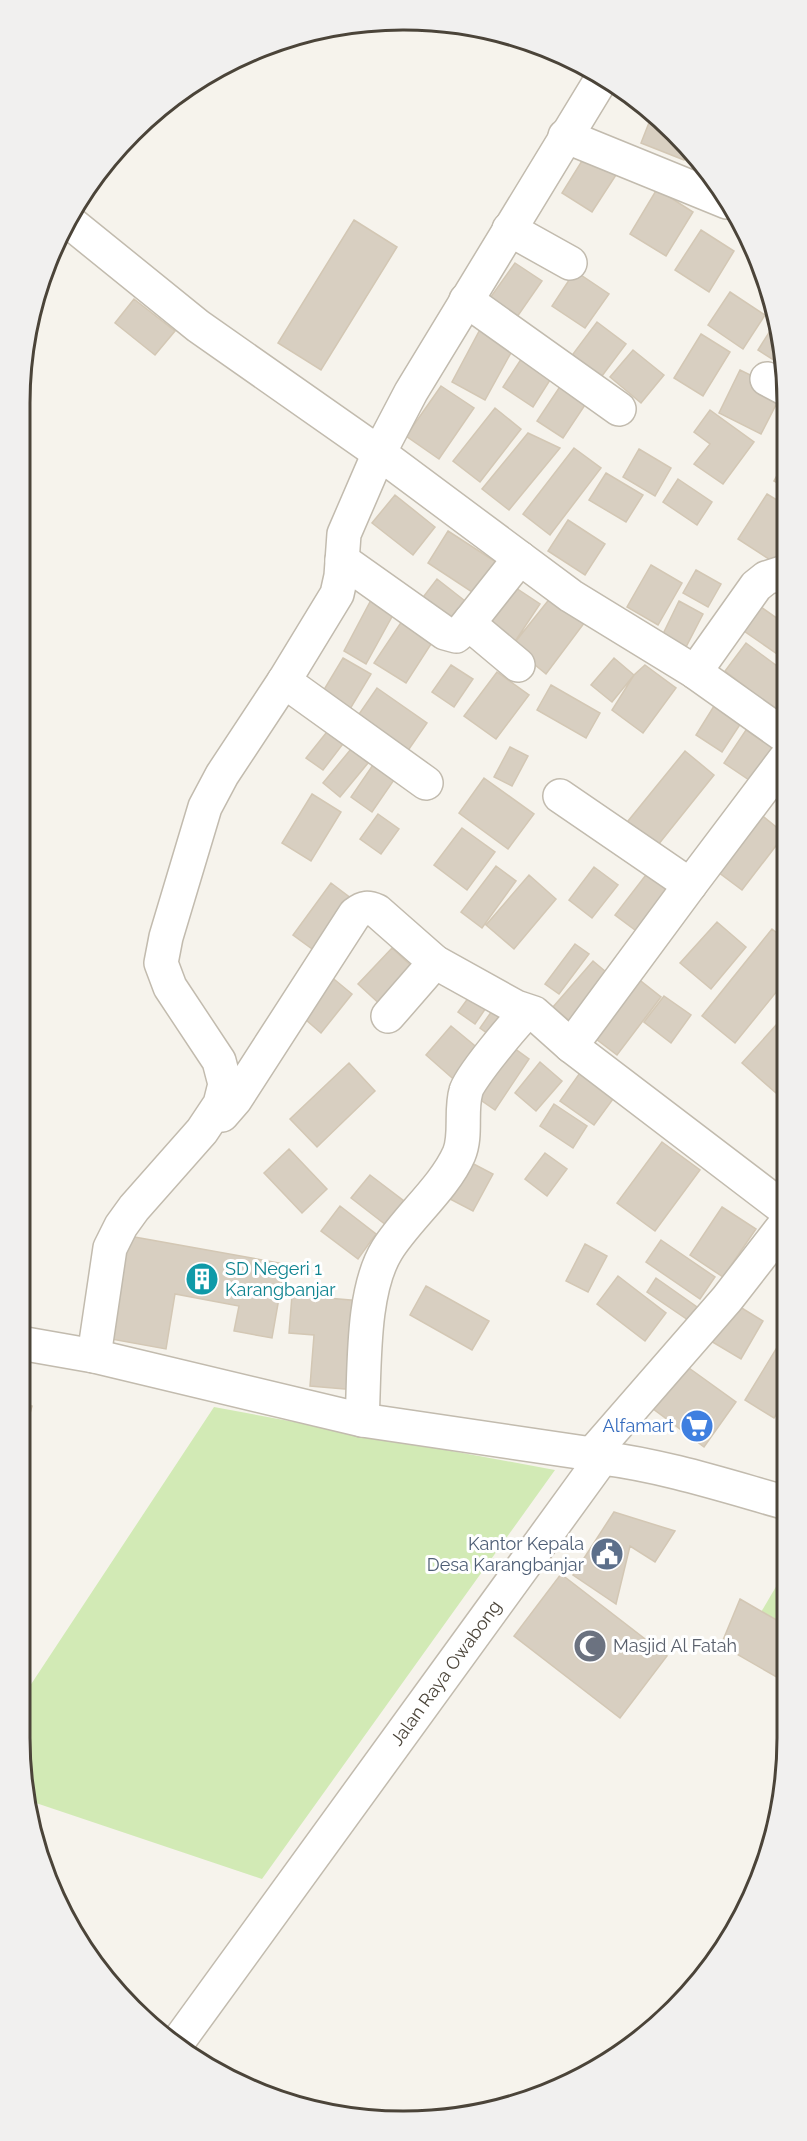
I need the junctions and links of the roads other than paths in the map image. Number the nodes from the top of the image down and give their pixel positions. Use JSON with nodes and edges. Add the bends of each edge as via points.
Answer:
{"nodes":[{"id":1,"x":598,"y":85,"type":"edge"},
{"id":2,"x":565,"y":136,"type":"junction"},
{"id":3,"x":715,"y":197,"type":"edge"},
{"id":4,"x":75,"y":226,"type":"edge"},
{"id":5,"x":509,"y":229,"type":"junction"},
{"id":6,"x":570,"y":263,"type":"dead end"},
{"id":7,"x":466,"y":300,"type":"junction"},
{"id":8,"x":619,"y":409,"type":"dead end"},
{"id":9,"x":379,"y":453,"type":"junction"},
{"id":10,"x":520,"y":558,"type":"junction"},
{"id":11,"x":342,"y":560,"type":"junction"},
{"id":12,"x":777,"y":575,"type":"edge"},
{"id":13,"x":471,"y":620,"type":"junction"},
{"id":14,"x":518,"y":665,"type":"dead end"},
{"id":15,"x":695,"y":672,"type":"junction"},
{"id":16,"x":284,"y":681,"type":"junction"},
{"id":17,"x":777,"y":730,"type":"edge"},
{"id":18,"x":777,"y":770,"type":"edge"},
{"id":19,"x":426,"y":783,"type":"dead end"},
{"id":20,"x":560,"y":796,"type":"dead end"},
{"id":21,"x":690,"y":885,"type":"junction"},
{"id":22,"x":435,"y":962,"type":"junction"},
{"id":23,"x":527,"y":1012,"type":"junction"},
{"id":24,"x":388,"y":1016,"type":"dead end"},
{"id":25,"x":571,"y":1046,"type":"junction"},
{"id":26,"x":202,"y":1131,"type":"junction"},
{"id":27,"x":777,"y":1203,"type":"edge"},
{"id":28,"x":777,"y":1234,"type":"edge"},
{"id":29,"x":30,"y":1345,"type":"edge"},
{"id":30,"x":94,"y":1356,"type":"junction"},
{"id":31,"x":362,"y":1420,"type":"junction"},
{"id":32,"x":597,"y":1456,"type":"junction"},
{"id":33,"x":777,"y":1500,"type":"edge"},
{"id":34,"x":181,"y":2038,"type":"edge"}],
"edges":[{"from":1,"to":2,"type":"street"},
{"from":2,"to":3,"type":"street"},
{"from":2,"to":5,"type":"street"},
{"from":4,"to":9,"type":"street","via":[[198,326]]},
{"from":5,"to":6,"type":"street"},
{"from":5,"to":7,"type":"street"},
{"from":7,"to":8,"type":"street"},
{"from":7,"to":9,"type":"street"},
{"from":9,"to":10,"type":"street"},
{"from":9,"to":11,"type":"street","via":[[345,534]]},
{"from":10,"to":13,"type":"street"},
{"from":10,"to":15,"type":"street","via":[[571,596]]},
{"from":11,"to":13,"type":"street","via":[[445,633],[456,636]]},
{"from":11,"to":16,"type":"street","via":[[337,594]]},
{"from":12,"to":15,"type":"street","via":[[756,586]]},
{"from":13,"to":14,"type":"street","via":[[475,628]]},
{"from":15,"to":17,"type":"street"},
{"from":16,"to":19,"type":"street"},
{"from":16,"to":26,"type":"street","via":[[205,807],[161,963],[170,987],[219,1062],[225,1083],[220,1104]]},
{"from":18,"to":21,"type":"street"},
{"from":20,"to":21,"type":"street"},
{"from":21,"to":25,"type":"street"},
{"from":22,"to":23,"type":"street"},
{"from":22,"to":24,"type":"street"},
{"from":22,"to":26,"type":"street","via":[[377,912],[363,908],[235,1100]]},
{"from":23,"to":25,"type":"street","via":[[534,1013]]},
{"from":23,"to":31,"type":"street","via":[[468,1084],[459,1154],[388,1248],[376,1270],[369,1301]]},
{"from":25,"to":27,"type":"street"},
{"from":26,"to":30,"type":"street","via":[[135,1208],[110,1248]]},
{"from":28,"to":32,"type":"street","name":"Jalan Raya Owabong"},
{"from":29,"to":30,"type":"street"},
{"from":30,"to":31,"type":"street"},
{"from":31,"to":32,"type":"street"},
{"from":32,"to":33,"type":"street","via":[[671,1470]]},
{"from":32,"to":34,"type":"street","name":"Jalan Raya Owabong"}]}
